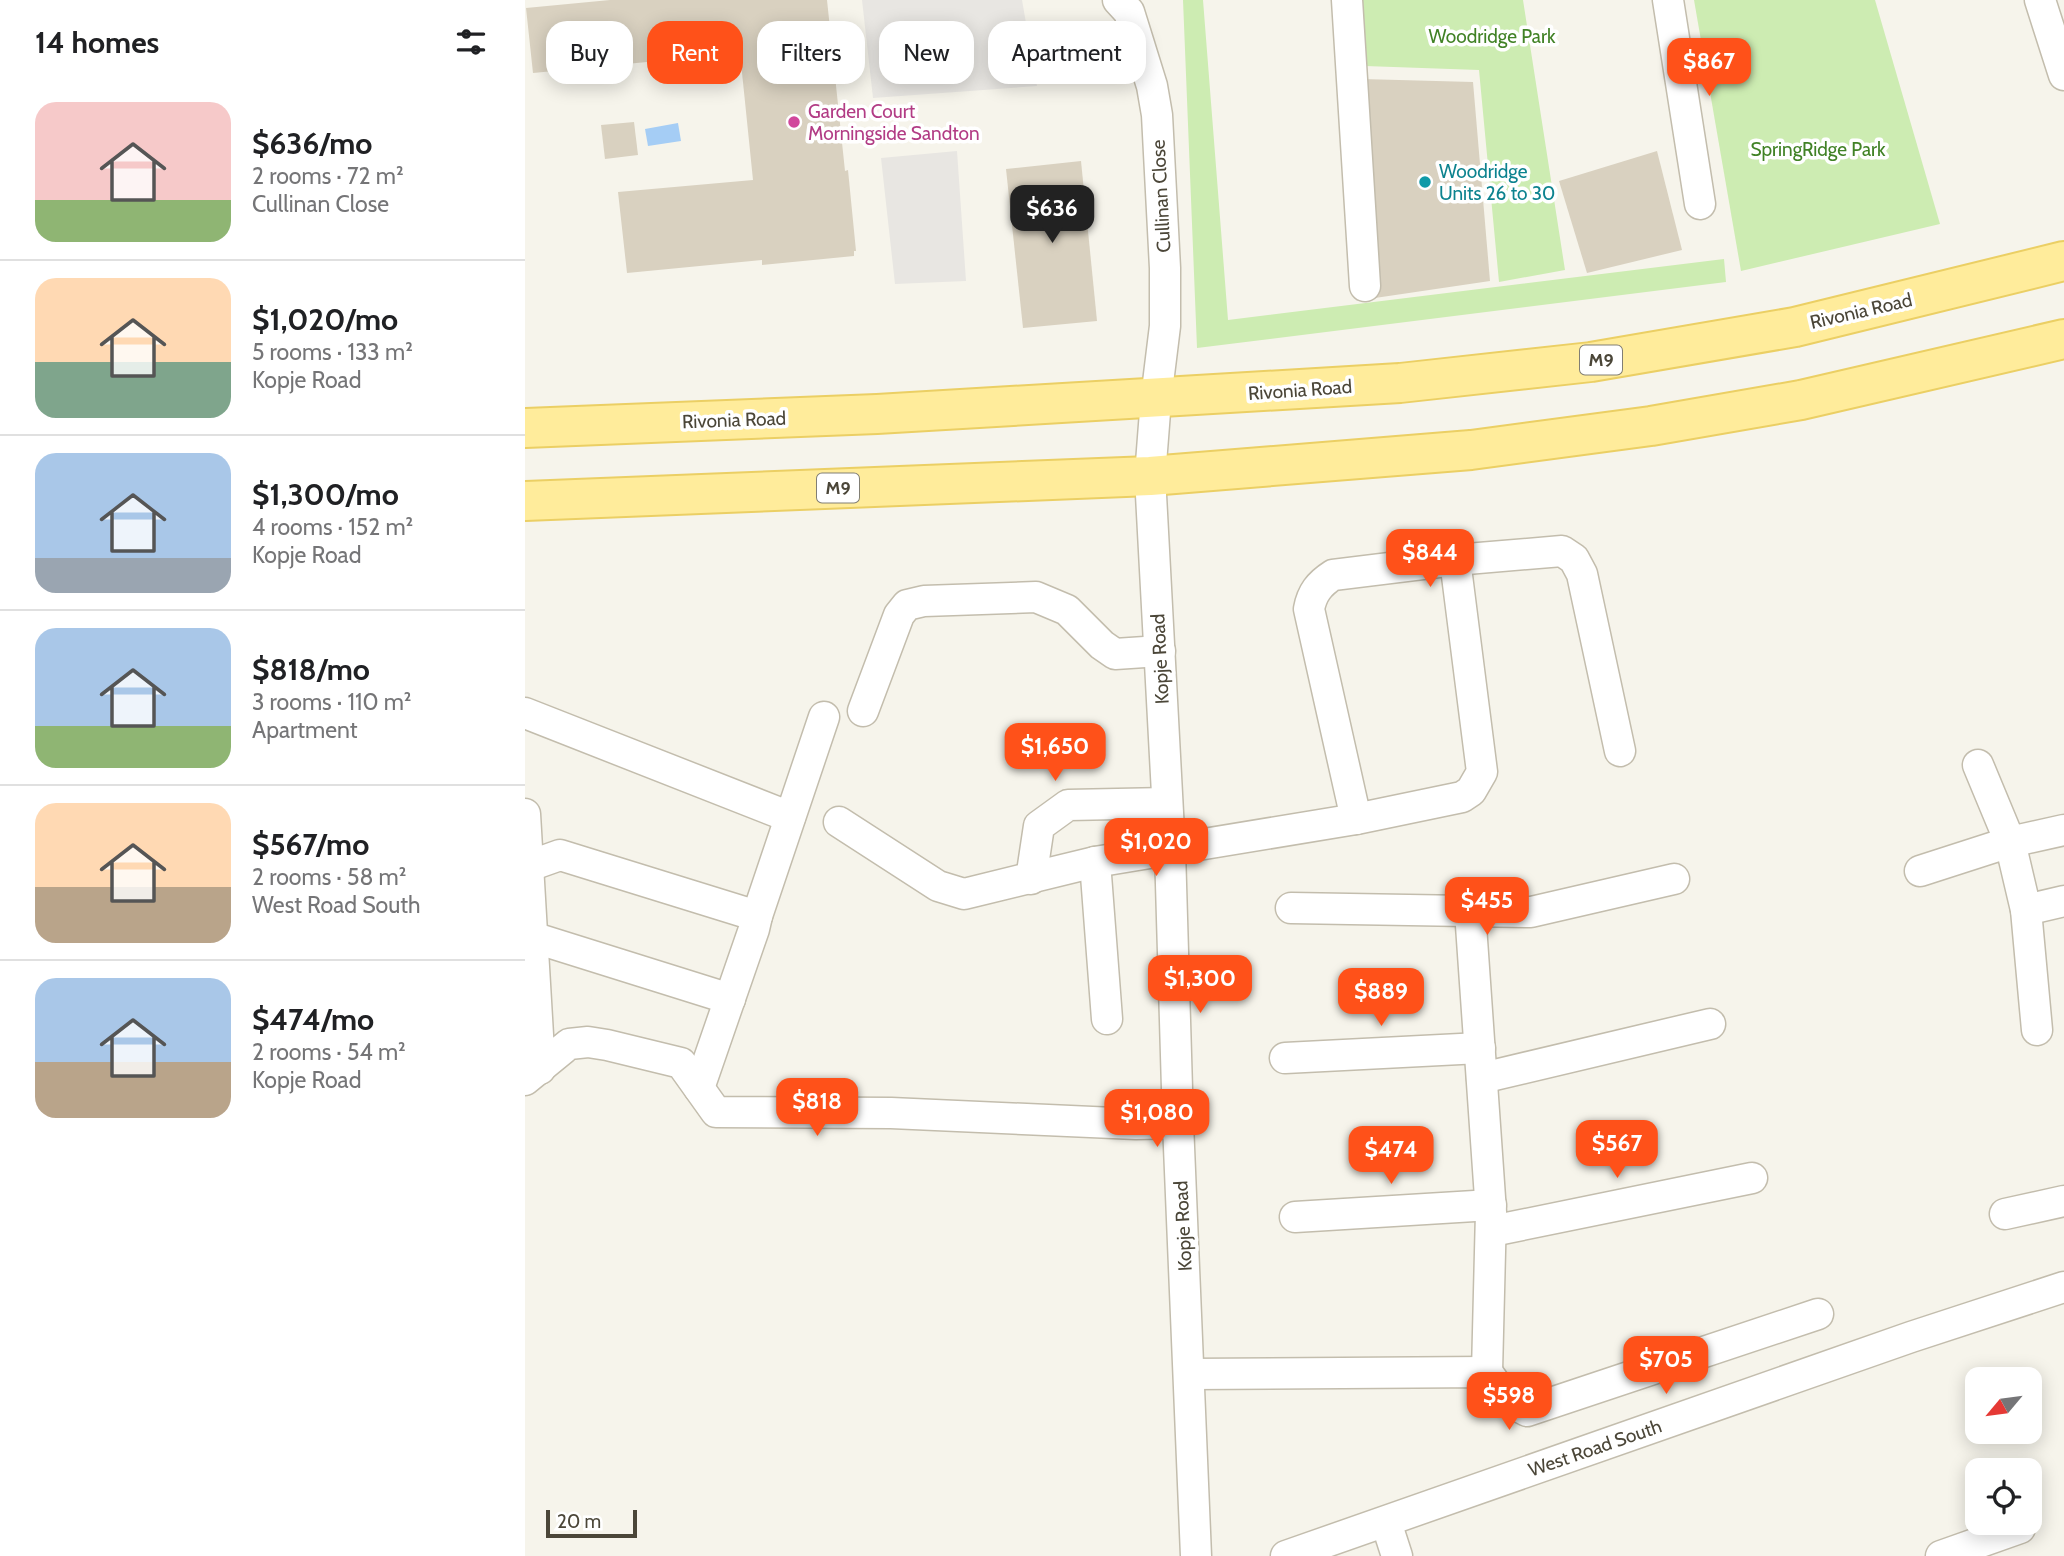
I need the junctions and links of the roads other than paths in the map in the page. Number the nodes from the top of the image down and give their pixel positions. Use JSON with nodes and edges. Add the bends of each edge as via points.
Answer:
{"nodes":[{"id":1,"x":1347,"y":0,"type":"edge"},
{"id":2,"x":1668,"y":0,"type":"edge"},
{"id":3,"x":2040,"y":0,"type":"edge"},
{"id":4,"x":1125,"y":4,"type":"edge"},
{"id":5,"x":2064,"y":75,"type":"edge"},
{"id":6,"x":1700,"y":204,"type":"dead end"},
{"id":7,"x":2064,"y":261,"type":"edge"},
{"id":8,"x":1365,"y":286,"type":"dead end"},
{"id":9,"x":2060,"y":342,"type":"edge"},
{"id":10,"x":1156,"y":399,"type":"junction"},
{"id":11,"x":525,"y":428,"type":"edge"},
{"id":12,"x":1150,"y":475,"type":"junction"},
{"id":13,"x":525,"y":500,"type":"edge"},
{"id":14,"x":1455,"y":560,"type":"junction"},
{"id":15,"x":1160,"y":651,"type":"junction"},
{"id":16,"x":863,"y":711,"type":"dead end"},
{"id":17,"x":525,"y":713,"type":"edge"},
{"id":18,"x":824,"y":717,"type":"dead end"},
{"id":19,"x":1620,"y":751,"type":"dead end"},
{"id":20,"x":1978,"y":765,"type":"dead end"},
{"id":21,"x":1167,"y":803,"type":"junction"},
{"id":22,"x":525,"y":814,"type":"edge"},
{"id":23,"x":790,"y":817,"type":"junction"},
{"id":24,"x":1356,"y":819,"type":"junction"},
{"id":25,"x":839,"y":822,"type":"dead end"},
{"id":26,"x":2064,"y":830,"type":"edge"},
{"id":27,"x":2010,"y":842,"type":"junction"},
{"id":28,"x":1170,"y":850,"type":"junction"},
{"id":29,"x":1095,"y":862,"type":"junction"},
{"id":30,"x":529,"y":866,"type":"junction"},
{"id":31,"x":1920,"y":871,"type":"dead end"},
{"id":32,"x":1031,"y":879,"type":"junction"},
{"id":33,"x":1674,"y":879,"type":"dead end"},
{"id":34,"x":2064,"y":901,"type":"edge"},
{"id":35,"x":1291,"y":908,"type":"dead end"},
{"id":36,"x":2026,"y":910,"type":"junction"},
{"id":37,"x":1470,"y":911,"type":"junction"},
{"id":38,"x":757,"y":916,"type":"junction"},
{"id":39,"x":532,"y":937,"type":"junction"},
{"id":40,"x":730,"y":999,"type":"junction"},
{"id":41,"x":1107,"y":1019,"type":"dead end"},
{"id":42,"x":1710,"y":1024,"type":"dead end"},
{"id":43,"x":2037,"y":1030,"type":"dead end"},
{"id":44,"x":1480,"y":1048,"type":"junction"},
{"id":45,"x":1285,"y":1058,"type":"dead end"},
{"id":46,"x":532,"y":1074,"type":"edge"},
{"id":47,"x":1482,"y":1078,"type":"junction"},
{"id":48,"x":699,"y":1088,"type":"junction"},
{"id":49,"x":1178,"y":1123,"type":"junction"},
{"id":50,"x":1752,"y":1178,"type":"dead end"},
{"id":51,"x":2064,"y":1201,"type":"edge"},
{"id":52,"x":2005,"y":1214,"type":"dead end"},
{"id":53,"x":1295,"y":1217,"type":"dead end"},
{"id":54,"x":1491,"y":1218,"type":"junction"},
{"id":55,"x":2064,"y":1287,"type":"edge"},
{"id":56,"x":1818,"y":1314,"type":"dead end"},
{"id":57,"x":1487,"y":1372,"type":"junction"},
{"id":58,"x":1190,"y":1374,"type":"junction"},
{"id":59,"x":1386,"y":1522,"type":"junction"},
{"id":60,"x":2000,"y":1535,"type":"edge"},
{"id":61,"x":1352,"y":1545,"type":"edge"},
{"id":62,"x":1196,"y":1556,"type":"edge"},
{"id":63,"x":1286,"y":1556,"type":"edge"},
{"id":64,"x":1397,"y":1556,"type":"edge"},
{"id":65,"x":1941,"y":1556,"type":"edge"}],
"edges":[{"from":1,"to":8,"type":"street"},
{"from":2,"to":6,"type":"street"},
{"from":3,"to":5,"type":"street"},
{"from":4,"to":10,"type":"street","name":"Cullinan Close","via":[[1157,115],[1165,326]]},
{"from":7,"to":10,"type":"main road","name":"Rivonia Road","number":"M9","via":[[1795,327],[1591,362],[1400,383]]},
{"from":9,"to":12,"type":"main road","number":"M9","via":[[1801,400],[1651,426],[1471,450]]},
{"from":10,"to":11,"type":"main road","name":"Rivonia Road","number":"M9"},
{"from":10,"to":12,"type":"street","name":"Cullinan Close"},
{"from":12,"to":13,"type":"main road","number":"M9"},
{"from":12,"to":15,"type":"street","name":"Kopje Road"},
{"from":14,"to":19,"type":"street","via":[[1562,551],[1574,559],[1582,574]]},
{"from":14,"to":24,"type":"street","via":[[1482,772],[1479,781],[1462,797]]},
{"from":14,"to":24,"type":"street","via":[[1333,575],[1321,582],[1311,600],[1309,609]]},
{"from":15,"to":16,"type":"street","via":[[1115,654],[1067,610],[1036,597],[925,601],[907,605],[899,615]]},
{"from":15,"to":21,"type":"street","name":"Kopje Road"},
{"from":17,"to":23,"type":"street"},
{"from":18,"to":23,"type":"street"},
{"from":20,"to":27,"type":"street"},
{"from":21,"to":28,"type":"street","name":"Kopje Road"},
{"from":21,"to":32,"type":"street","via":[[1068,805],[1039,826]]},
{"from":22,"to":30,"type":"street"},
{"from":23,"to":38,"type":"street"},
{"from":24,"to":28,"type":"street"},
{"from":25,"to":32,"type":"street","via":[[938,886],[964,894]]},
{"from":26,"to":27,"type":"street"},
{"from":27,"to":31,"type":"street"},
{"from":27,"to":36,"type":"street"},
{"from":28,"to":29,"type":"street"},
{"from":28,"to":49,"type":"street","name":"Kopje Road"},
{"from":29,"to":32,"type":"street"},
{"from":29,"to":41,"type":"street"},
{"from":30,"to":38,"type":"street","via":[[560,855]]},
{"from":30,"to":39,"type":"street"},
{"from":33,"to":37,"type":"street","via":[[1531,912]]},
{"from":34,"to":36,"type":"street"},
{"from":35,"to":37,"type":"street"},
{"from":36,"to":43,"type":"street"},
{"from":37,"to":44,"type":"street"},
{"from":38,"to":40,"type":"street"},
{"from":39,"to":40,"type":"street"},
{"from":39,"to":46,"type":"street"},
{"from":40,"to":48,"type":"street"},
{"from":42,"to":47,"type":"street"},
{"from":44,"to":45,"type":"street"},
{"from":44,"to":47,"type":"street"},
{"from":46,"to":48,"type":"street","via":[[569,1044],[588,1042],[681,1063]]},
{"from":47,"to":54,"type":"street"},
{"from":48,"to":49,"type":"street","via":[[716,1112]]},
{"from":49,"to":58,"type":"street","name":"Kopje Road"},
{"from":50,"to":54,"type":"street"},
{"from":51,"to":52,"type":"street"},
{"from":53,"to":54,"type":"street"},
{"from":54,"to":57,"type":"street"},
{"from":55,"to":59,"type":"street","name":"West Road South"},
{"from":56,"to":57,"type":"street","via":[[1534,1411],[1519,1409],[1508,1401]]},
{"from":57,"to":58,"type":"street"},
{"from":58,"to":62,"type":"street","name":"Kopje Road"},
{"from":59,"to":61,"type":"street","name":"West Road South"},
{"from":59,"to":64,"type":"street"},
{"from":60,"to":65,"type":"street"},
{"from":61,"to":63,"type":"street","name":"West Road South"}]}
